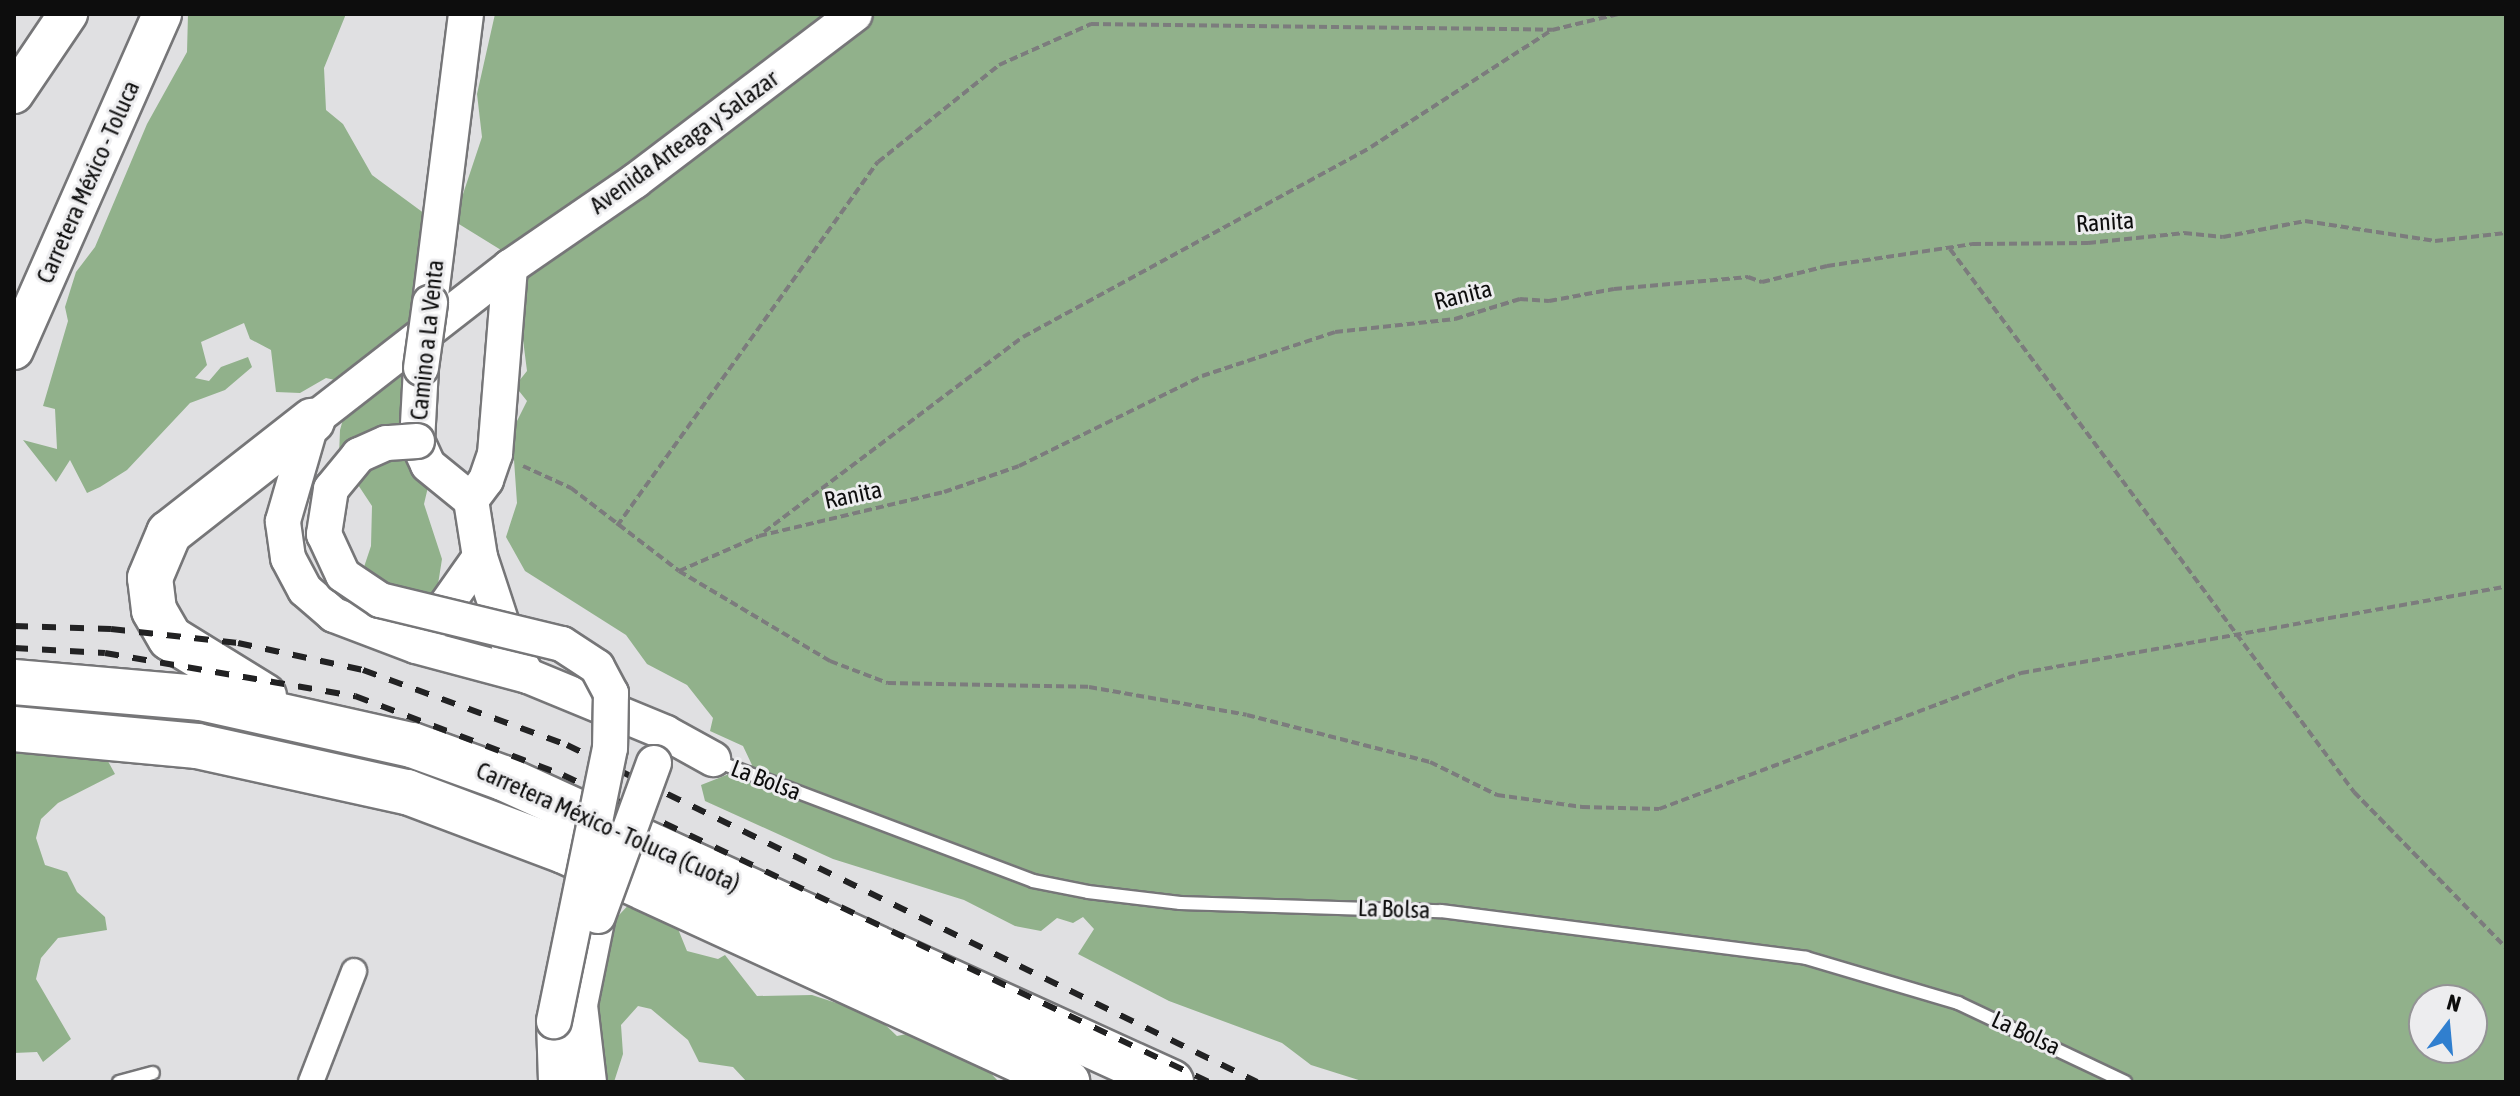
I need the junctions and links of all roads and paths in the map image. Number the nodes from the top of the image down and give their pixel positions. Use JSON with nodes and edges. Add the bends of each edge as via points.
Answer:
{"nodes":[{"id":1,"x":68,"y":14,"type":"edge"},
{"id":2,"x":162,"y":14,"type":"edge"},
{"id":3,"x":466,"y":14,"type":"edge"},
{"id":4,"x":855,"y":14,"type":"edge"},
{"id":5,"x":1093,"y":14,"type":"edge"},
{"id":6,"x":1618,"y":14,"type":"edge"},
{"id":7,"x":1091,"y":24,"type":"junction"},
{"id":8,"x":1552,"y":30,"type":"junction"},
{"id":9,"x":14,"y":94,"type":"edge"},
{"id":10,"x":72,"y":220,"type":"junction"},
{"id":11,"x":2506,"y":233,"type":"edge"},
{"id":12,"x":1950,"y":249,"type":"junction"},
{"id":13,"x":510,"y":267,"type":"junction"},
{"id":14,"x":14,"y":287,"type":"edge"},
{"id":15,"x":14,"y":350,"type":"edge"},
{"id":16,"x":312,"y":421,"type":"junction"},
{"id":17,"x":417,"y":441,"type":"junction"},
{"id":18,"x":495,"y":454,"type":"junction"},
{"id":19,"x":471,"y":500,"type":"junction"},
{"id":20,"x":616,"y":527,"type":"junction"},
{"id":21,"x":759,"y":536,"type":"junction"},
{"id":22,"x":480,"y":557,"type":"junction"},
{"id":23,"x":679,"y":571,"type":"junction"},
{"id":24,"x":2506,"y":587,"type":"edge"},
{"id":25,"x":2236,"y":634,"type":"junction"},
{"id":26,"x":416,"y":646,"type":"junction"},
{"id":27,"x":528,"y":676,"type":"junction"},
{"id":28,"x":14,"y":682,"type":"edge"},
{"id":29,"x":317,"y":722,"type":"junction"},
{"id":30,"x":14,"y":729,"type":"edge"},
{"id":31,"x":660,"y":748,"type":"junction"},
{"id":32,"x":713,"y":759,"type":"joint"},
{"id":33,"x":2506,"y":948,"type":"edge"},
{"id":34,"x":354,"y":971,"type":"dead end"},
{"id":35,"x":153,"y":1073,"type":"dead end"},
{"id":36,"x":578,"y":1081,"type":"edge"},
{"id":37,"x":119,"y":1082,"type":"edge"},
{"id":38,"x":311,"y":1082,"type":"edge"},
{"id":39,"x":1067,"y":1082,"type":"edge"},
{"id":40,"x":1171,"y":1082,"type":"edge"},
{"id":41,"x":2125,"y":1082,"type":"edge"}],
"edges":[{"from":1,"to":9,"type":"main road"},
{"from":2,"to":10,"type":"main road","name":"Carretera México - Toluca"},
{"from":3,"to":17,"type":"street","name":"Camino a La Venta","bridge":true,"via":[[421,368]]},
{"from":4,"to":13,"type":"street","name":"Avenida Arteaga y Salazar","via":[[635,181]]},
{"from":5,"to":7,"type":"path"},
{"from":6,"to":8,"type":"path"},
{"from":7,"to":8,"type":"path"},
{"from":7,"to":20,"type":"path","via":[[999,65],[878,162]]},
{"from":8,"to":21,"type":"path","via":[[1371,147],[1023,337]]},
{"from":10,"to":14,"type":"main road"},
{"from":10,"to":15,"type":"main road","name":"Carretera México - Toluca"},
{"from":11,"to":12,"type":"path","name":"Ranita","via":[[2435,241],[2305,221],[2223,237],[2184,233]]},
{"from":12,"to":21,"type":"path","name":"Ranita","via":[[1852,261],[1762,282],[1748,277],[1614,289],[1549,301],[1520,299],[1455,319],[1335,332],[1202,376],[1019,466],[944,492]]},
{"from":12,"to":25,"type":"path"},
{"from":13,"to":16,"type":"street","name":"Avenida Arteaga y Salazar"},
{"from":13,"to":18,"type":"street"},
{"from":16,"to":26,"type":"street","via":[[283,521],[295,574],[334,615]]},
{"from":16,"to":29,"type":"highway","via":[[169,533],[150,578],[158,618],[182,649]]},
{"from":17,"to":19,"type":"street","name":"Camino a La Venta","via":[[428,465]]},
{"from":17,"to":36,"type":"street","bridge":true,"via":[[372,448],[338,476],[326,504],[324,534],[343,575],[380,600],[562,644],[597,667],[611,693],[610,748],[554,1021]]},
{"from":18,"to":19,"type":"street","via":[[486,480]]},
{"from":18,"to":20,"type":"path","via":[[571,488]]},
{"from":19,"to":22,"type":"street"},
{"from":20,"to":23,"type":"path"},
{"from":21,"to":23,"type":"path","name":"Ranita"},
{"from":22,"to":26,"type":"street"},
{"from":22,"to":27,"type":"street","via":[[508,642]]},
{"from":23,"to":25,"type":"path","via":[[830,661],[888,683],[1089,687],[1232,713],[1430,762],[1497,795],[1582,807],[1659,809],[2021,673]]},
{"from":24,"to":25,"type":"path"},
{"from":25,"to":33,"type":"path","via":[[2354,792]]},
{"from":26,"to":27,"type":"street"},
{"from":27,"to":31,"type":"street"},
{"from":28,"to":29,"type":"highway","name":"Carretera México - Toluca (Cuota)","via":[[187,696]]},
{"from":29,"to":40,"type":"highway","name":"Carretera México - Toluca (Cuota)","via":[[412,745],[503,778]]},
{"from":30,"to":39,"type":"highway","name":"Carretera México - Toluca (Cuota)","via":[[197,746],[407,792],[564,851]]},
{"from":31,"to":32,"type":"street","name":"La Bolsa"},
{"from":31,"to":36,"type":"street","bridge":true,"via":[[598,916],[580,1005]]},
{"from":32,"to":41,"type":"lane","name":"La Bolsa","via":[[1033,881],[1088,892],[1180,903],[1441,911],[1806,958],[1958,1003]]},
{"from":34,"to":38,"type":"street"},
{"from":35,"to":37,"type":"lane"}]}
